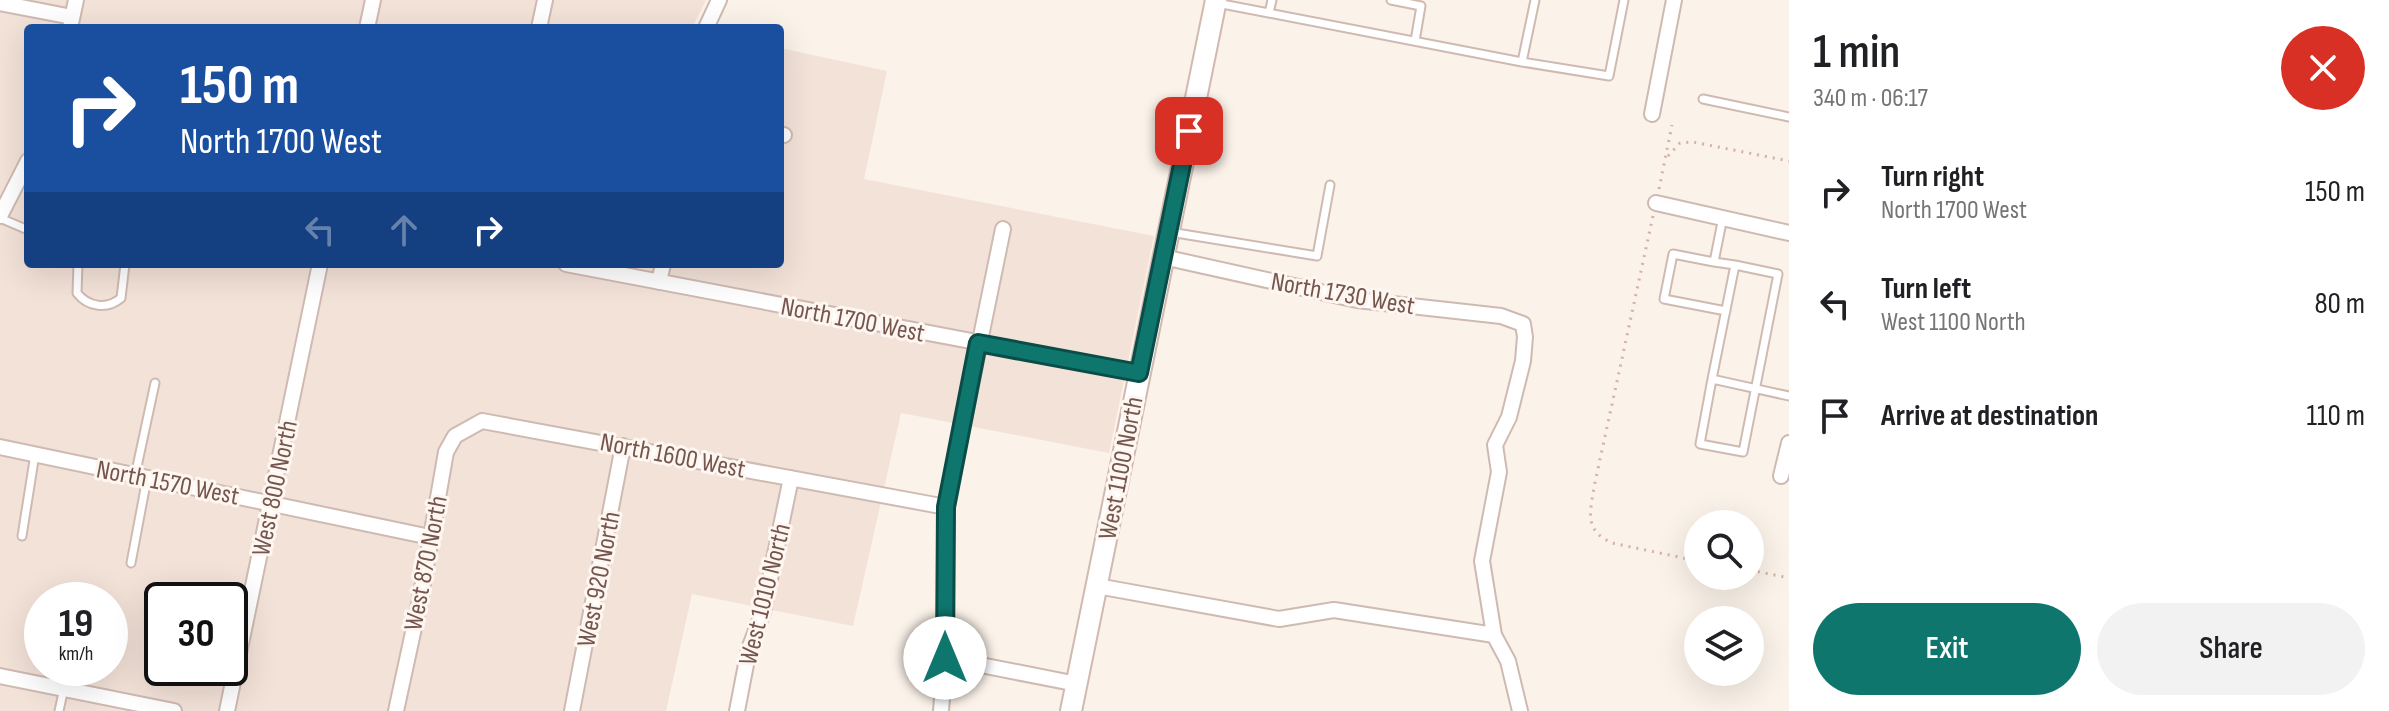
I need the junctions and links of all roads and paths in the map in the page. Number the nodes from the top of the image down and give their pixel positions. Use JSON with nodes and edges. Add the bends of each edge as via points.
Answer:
{"nodes":[{"id":1,"x":76,"y":0,"type":"edge"},
{"id":2,"x":373,"y":0,"type":"edge"},
{"id":3,"x":545,"y":0,"type":"edge"},
{"id":4,"x":719,"y":0,"type":"edge"},
{"id":5,"x":1272,"y":0,"type":"edge"},
{"id":6,"x":1391,"y":0,"type":"edge"},
{"id":7,"x":1535,"y":0,"type":"edge"},
{"id":8,"x":1624,"y":0,"type":"edge"},
{"id":9,"x":1674,"y":0,"type":"edge"},
{"id":10,"x":1216,"y":2,"type":"edge"},
{"id":11,"x":0,"y":3,"type":"edge"},
{"id":12,"x":1269,"y":13,"type":"junction"},
{"id":13,"x":71,"y":23,"type":"edge"},
{"id":14,"x":368,"y":24,"type":"edge"},
{"id":15,"x":540,"y":24,"type":"edge"},
{"id":16,"x":708,"y":24,"type":"edge"},
{"id":17,"x":1415,"y":41,"type":"junction"},
{"id":18,"x":1522,"y":62,"type":"junction"},
{"id":19,"x":1703,"y":99,"type":"dead end"},
{"id":20,"x":1652,"y":114,"type":"dead end"},
{"id":21,"x":1789,"y":117,"type":"edge"},
{"id":22,"x":1672,"y":125,"type":"dead end"},
{"id":23,"x":1665,"y":159,"type":"junction"},
{"id":24,"x":1789,"y":161,"type":"edge"},
{"id":25,"x":24,"y":169,"type":"edge"},
{"id":26,"x":1330,"y":185,"type":"dead end"},
{"id":27,"x":1656,"y":203,"type":"junction"},
{"id":28,"x":0,"y":217,"type":"edge"},
{"id":29,"x":1723,"y":217,"type":"junction"},
{"id":30,"x":24,"y":228,"type":"edge"},
{"id":31,"x":1003,"y":229,"type":"dead end"},
{"id":32,"x":1168,"y":231,"type":"junction"},
{"id":33,"x":1789,"y":233,"type":"edge"},
{"id":34,"x":1163,"y":257,"type":"junction"},
{"id":35,"x":1714,"y":262,"type":"junction"},
{"id":36,"x":1735,"y":265,"type":"junction"},
{"id":37,"x":78,"y":268,"type":"edge"},
{"id":38,"x":125,"y":268,"type":"edge"},
{"id":39,"x":319,"y":268,"type":"edge"},
{"id":40,"x":587,"y":268,"type":"edge"},
{"id":41,"x":662,"y":268,"type":"edge"},
{"id":42,"x":659,"y":282,"type":"junction"},
{"id":43,"x":1726,"y":311,"type":"junction"},
{"id":44,"x":978,"y":343,"type":"junction"},
{"id":45,"x":1139,"y":373,"type":"junction"},
{"id":46,"x":1712,"y":379,"type":"junction"},
{"id":47,"x":155,"y":383,"type":"dead end"},
{"id":48,"x":1756,"y":388,"type":"junction"},
{"id":49,"x":1789,"y":396,"type":"edge"},
{"id":50,"x":472,"y":425,"type":"joint"},
{"id":51,"x":1789,"y":443,"type":"edge"},
{"id":52,"x":623,"y":446,"type":"junction"},
{"id":53,"x":0,"y":447,"type":"edge"},
{"id":54,"x":35,"y":454,"type":"junction"},
{"id":55,"x":1781,"y":476,"type":"dead end"},
{"id":56,"x":141,"y":477,"type":"junction"},
{"id":57,"x":791,"y":478,"type":"junction"},
{"id":58,"x":271,"y":502,"type":"junction"},
{"id":59,"x":946,"y":507,"type":"junction"},
{"id":60,"x":22,"y":536,"type":"dead end"},
{"id":61,"x":430,"y":537,"type":"junction"},
{"id":62,"x":1684,"y":558,"type":"edge"},
{"id":63,"x":131,"y":563,"type":"dead end"},
{"id":64,"x":1764,"y":573,"type":"edge"},
{"id":65,"x":1789,"y":578,"type":"edge"},
{"id":66,"x":1097,"y":586,"type":"junction"},
{"id":67,"x":1494,"y":635,"type":"junction"},
{"id":68,"x":945,"y":658,"type":"junction"},
{"id":69,"x":0,"y":676,"type":"edge"},
{"id":70,"x":1077,"y":684,"type":"junction"},
{"id":71,"x":64,"y":688,"type":"junction"},
{"id":72,"x":59,"y":711,"type":"edge"},
{"id":73,"x":174,"y":711,"type":"edge"},
{"id":74,"x":227,"y":711,"type":"edge"},
{"id":75,"x":396,"y":711,"type":"edge"},
{"id":76,"x":572,"y":711,"type":"edge"},
{"id":77,"x":737,"y":711,"type":"edge"},
{"id":78,"x":941,"y":711,"type":"edge"},
{"id":79,"x":1071,"y":711,"type":"edge"},
{"id":80,"x":1520,"y":711,"type":"edge"}],
"edges":[{"from":1,"to":13,"type":"street"},
{"from":2,"to":14,"type":"street"},
{"from":3,"to":15,"type":"street"},
{"from":4,"to":16,"type":"street"},
{"from":5,"to":12,"type":"lane"},
{"from":6,"to":17,"type":"lane","via":[[1421,6]]},
{"from":7,"to":18,"type":"lane"},
{"from":8,"to":18,"type":"lane","via":[[1609,76]]},
{"from":9,"to":20,"type":"street"},
{"from":10,"to":12,"type":"lane"},
{"from":10,"to":32,"type":"main road","name":"West 1100 North"},
{"from":11,"to":13,"type":"street"},
{"from":12,"to":17,"type":"lane"},
{"from":17,"to":18,"type":"lane"},
{"from":19,"to":21,"type":"lane"},
{"from":22,"to":23,"type":"path"},
{"from":23,"to":24,"type":"path","via":[[1680,143],[1693,142]]},
{"from":23,"to":27,"type":"path"},
{"from":25,"to":28,"type":"street"},
{"from":26,"to":32,"type":"lane","via":[[1317,256]]},
{"from":27,"to":29,"type":"street"},
{"from":27,"to":62,"type":"path","via":[[1591,520],[1594,531],[1612,543]]},
{"from":28,"to":30,"type":"lane"},
{"from":29,"to":33,"type":"street"},
{"from":29,"to":35,"type":"lane"},
{"from":31,"to":44,"type":"street"},
{"from":32,"to":34,"type":"main road","name":"West 1100 North"},
{"from":34,"to":45,"type":"main road","name":"West 1100 North"},
{"from":34,"to":67,"type":"street","name":"North 1730 West","via":[[1357,300],[1501,316],[1523,324],[1523,361],[1509,417],[1495,445],[1499,472],[1482,561]]},
{"from":35,"to":36,"type":"lane"},
{"from":35,"to":43,"type":"lane","via":[[1673,254],[1664,299]]},
{"from":36,"to":43,"type":"lane"},
{"from":36,"to":48,"type":"lane","via":[[1778,274]]},
{"from":37,"to":38,"type":"lane","via":[[77,293],[89,304],[109,305],[121,298]]},
{"from":39,"to":58,"type":"street","name":"West 800 North"},
{"from":40,"to":42,"type":"street","name":"North 1700 West"},
{"from":41,"to":42,"type":"street"},
{"from":42,"to":44,"type":"street","name":"North 1700 West"},
{"from":43,"to":46,"type":"lane"},
{"from":44,"to":45,"type":"street","name":"North 1700 West"},
{"from":44,"to":59,"type":"street"},
{"from":45,"to":66,"type":"main road","name":"West 1100 North"},
{"from":46,"to":48,"type":"lane"},
{"from":46,"to":48,"type":"lane","via":[[1700,444],[1743,452]]},
{"from":47,"to":56,"type":"lane"},
{"from":48,"to":49,"type":"lane"},
{"from":50,"to":52,"type":"street","name":"North 1600 West","via":[[482,421]]},
{"from":50,"to":61,"type":"street","name":"West 870 North","via":[[455,436],[446,452]]},
{"from":51,"to":55,"type":"street"},
{"from":52,"to":57,"type":"street","name":"North 1600 West"},
{"from":52,"to":76,"type":"street","name":"West 920 North"},
{"from":53,"to":54,"type":"street","name":"North 1570 West"},
{"from":54,"to":56,"type":"street","name":"North 1570 West"},
{"from":54,"to":60,"type":"lane"},
{"from":56,"to":58,"type":"street","name":"North 1570 West"},
{"from":56,"to":63,"type":"lane"},
{"from":57,"to":59,"type":"street","name":"North 1600 West"},
{"from":57,"to":77,"type":"street","name":"West 1010 North"},
{"from":58,"to":61,"type":"street","name":"North 1570 West"},
{"from":58,"to":74,"type":"street","name":"West 800 North"},
{"from":59,"to":68,"type":"street"},
{"from":61,"to":75,"type":"street","name":"West 870 North"},
{"from":64,"to":65,"type":"path"},
{"from":66,"to":67,"type":"street","via":[[1279,619],[1334,610]]},
{"from":66,"to":70,"type":"main road","name":"West 1100 North"},
{"from":67,"to":80,"type":"street","via":[[1508,661]]},
{"from":68,"to":70,"type":"street"},
{"from":68,"to":78,"type":"street"},
{"from":69,"to":71,"type":"street"},
{"from":70,"to":79,"type":"main road","name":"West 1100 North"},
{"from":71,"to":72,"type":"lane"},
{"from":71,"to":73,"type":"street"}]}
